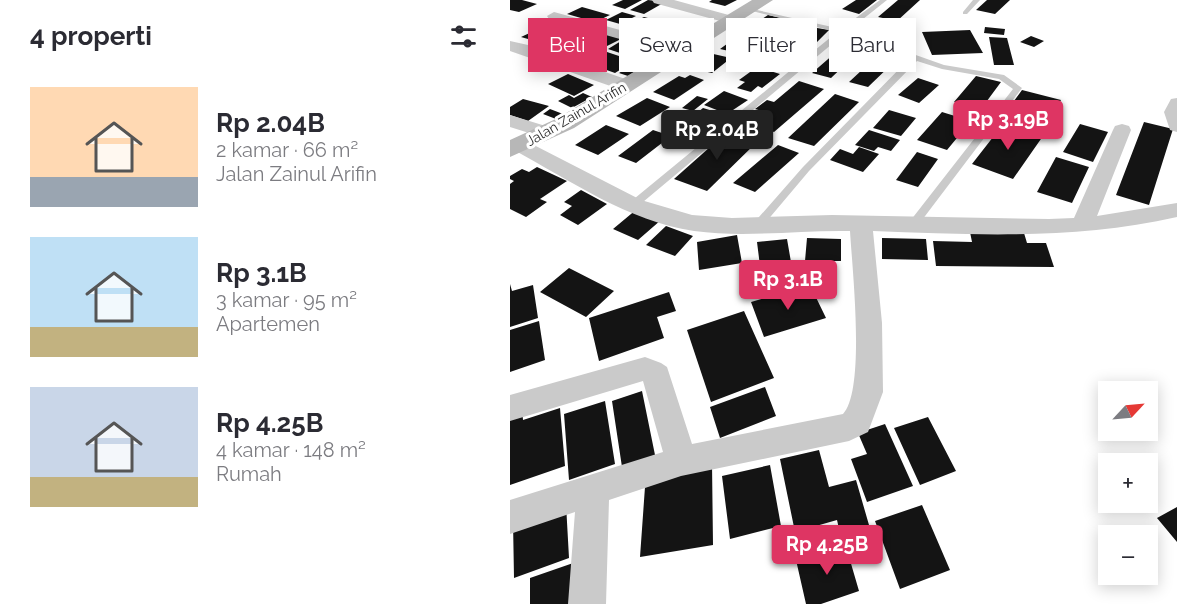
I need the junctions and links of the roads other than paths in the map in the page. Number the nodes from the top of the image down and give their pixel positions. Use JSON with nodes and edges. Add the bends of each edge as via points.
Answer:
{"nodes":[{"id":1,"x":659,"y":0,"type":"edge"},
{"id":2,"x":884,"y":0,"type":"edge"},
{"id":3,"x":977,"y":0,"type":"edge"},
{"id":4,"x":757,"y":4,"type":"edge"},
{"id":5,"x":965,"y":13,"type":"dead end"},
{"id":6,"x":554,"y":16,"type":"dead end"},
{"id":7,"x":734,"y":18,"type":"edge"},
{"id":8,"x":862,"y":18,"type":"edge"},
{"id":9,"x":726,"y":19,"type":"edge"},
{"id":10,"x":829,"y":27,"type":"edge"},
{"id":11,"x":619,"y":34,"type":"edge"},
{"id":12,"x":829,"y":42,"type":"edge"},
{"id":13,"x":510,"y":46,"type":"edge"},
{"id":14,"x":916,"y":58,"type":"edge"},
{"id":15,"x":647,"y":72,"type":"edge"},
{"id":16,"x":901,"y":72,"type":"edge"},
{"id":17,"x":625,"y":86,"type":"junction"},
{"id":18,"x":1177,"y":103,"type":"edge"},
{"id":19,"x":510,"y":121,"type":"edge"},
{"id":20,"x":1177,"y":126,"type":"edge"},
{"id":21,"x":1122,"y":130,"type":"dead end"},
{"id":22,"x":545,"y":132,"type":"junction"},
{"id":23,"x":516,"y":147,"type":"edge"},
{"id":24,"x":633,"y":205,"type":"junction"},
{"id":25,"x":1175,"y":212,"type":"edge"},
{"id":26,"x":861,"y":224,"type":"junction"},
{"id":27,"x":757,"y":225,"type":"junction"},
{"id":28,"x":912,"y":225,"type":"junction"},
{"id":29,"x":1082,"y":225,"type":"junction"},
{"id":30,"x":510,"y":408,"type":"edge"},
{"id":31,"x":681,"y":461,"type":"junction"},
{"id":32,"x":593,"y":489,"type":"junction"},
{"id":33,"x":510,"y":518,"type":"edge"},
{"id":34,"x":587,"y":604,"type":"edge"}],
"edges":[{"from":1,"to":9,"type":"street"},
{"from":2,"to":8,"type":"lane"},
{"from":3,"to":5,"type":"lane"},
{"from":4,"to":7,"type":"street","name":"Jalan Zainul Arifin"},
{"from":4,"to":10,"type":"lane"},
{"from":6,"to":11,"type":"street"},
{"from":12,"to":24,"type":"lane"},
{"from":13,"to":17,"type":"street"},
{"from":14,"to":28,"type":"lane","via":[[1001,77],[1018,88]]},
{"from":15,"to":17,"type":"street","name":"Jalan Zainul Arifin"},
{"from":16,"to":27,"type":"lane"},
{"from":17,"to":22,"type":"street","name":"Jalan Zainul Arifin"},
{"from":18,"to":20,"type":"street","via":[[1173,112]]},
{"from":19,"to":22,"type":"street"},
{"from":21,"to":29,"type":"street"},
{"from":22,"to":23,"type":"street","name":"Jalan Zainul Arifin"},
{"from":23,"to":24,"type":"street"},
{"from":24,"to":27,"type":"street","via":[[673,219]]},
{"from":25,"to":29,"type":"street"},
{"from":26,"to":27,"type":"street"},
{"from":26,"to":28,"type":"street"},
{"from":26,"to":31,"type":"street","via":[[868,311],[868,392],[857,422],[849,427]]},
{"from":28,"to":29,"type":"street"},
{"from":30,"to":31,"type":"street","via":[[645,369],[657,376]]},
{"from":31,"to":32,"type":"street"},
{"from":32,"to":33,"type":"street"},
{"from":32,"to":34,"type":"street"}]}
